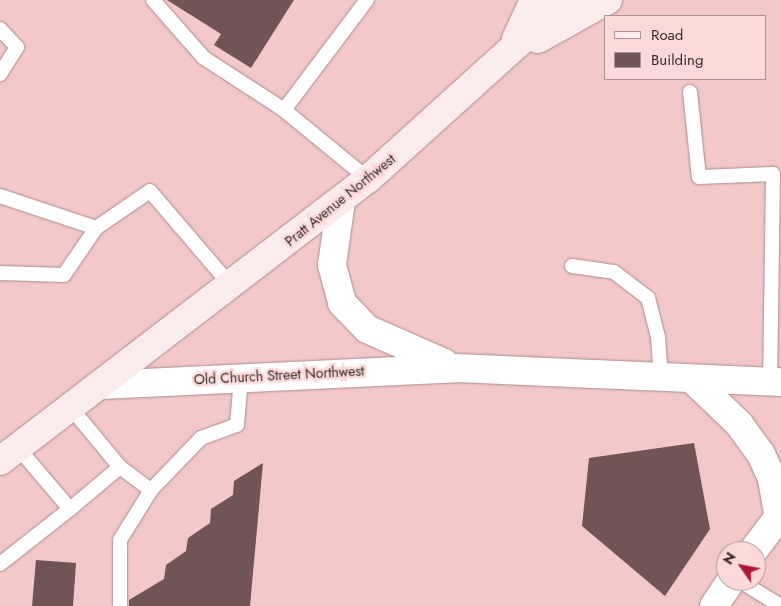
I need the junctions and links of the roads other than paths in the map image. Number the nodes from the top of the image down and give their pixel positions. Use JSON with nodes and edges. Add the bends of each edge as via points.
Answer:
{"nodes":[{"id":1,"x":153,"y":0,"type":"edge"},
{"id":2,"x":367,"y":0,"type":"edge"},
{"id":3,"x":534,"y":0,"type":"edge"},
{"id":4,"x":566,"y":0,"type":"edge"},
{"id":5,"x":608,"y":0,"type":"edge"},
{"id":6,"x":0,"y":29,"type":"edge"},
{"id":7,"x":508,"y":55,"type":"junction"},
{"id":8,"x":0,"y":74,"type":"edge"},
{"id":9,"x":690,"y":92,"type":"dead end"},
{"id":10,"x":284,"y":110,"type":"junction"},
{"id":11,"x":368,"y":180,"type":"junction"},
{"id":12,"x":0,"y":196,"type":"edge"},
{"id":13,"x":341,"y":201,"type":"junction"},
{"id":14,"x":96,"y":228,"type":"junction"},
{"id":15,"x":572,"y":266,"type":"dead end"},
{"id":16,"x":0,"y":273,"type":"edge"},
{"id":17,"x":231,"y":286,"type":"junction"},
{"id":18,"x":457,"y":368,"type":"junction"},
{"id":19,"x":241,"y":377,"type":"junction"},
{"id":20,"x":661,"y":379,"type":"junction"},
{"id":21,"x":694,"y":380,"type":"junction"},
{"id":22,"x":776,"y":382,"type":"edge"},
{"id":23,"x":101,"y":385,"type":"junction"},
{"id":24,"x":71,"y":408,"type":"junction"},
{"id":25,"x":9,"y":454,"type":"edge"},
{"id":26,"x":120,"y":467,"type":"junction"},
{"id":27,"x":151,"y":490,"type":"junction"},
{"id":28,"x":70,"y":509,"type":"junction"},
{"id":29,"x":780,"y":516,"type":"edge"},
{"id":30,"x":761,"y":541,"type":"edge"},
{"id":31,"x":0,"y":564,"type":"edge"},
{"id":32,"x":724,"y":591,"type":"edge"},
{"id":33,"x":756,"y":591,"type":"edge"},
{"id":34,"x":120,"y":606,"type":"edge"},
{"id":35,"x":714,"y":606,"type":"edge"},
{"id":36,"x":781,"y":606,"type":"edge"}],
"edges":[{"from":1,"to":10,"type":"lane","via":[[204,58]]},
{"from":2,"to":10,"type":"lane"},
{"from":3,"to":7,"type":"main road"},
{"from":4,"to":7,"type":"main road","name":"Pratt Avenue Northwest"},
{"from":5,"to":7,"type":"main road"},
{"from":6,"to":8,"type":"lane","via":[[17,47]]},
{"from":7,"to":11,"type":"main road","name":"Pratt Avenue Northwest"},
{"from":9,"to":22,"type":"lane","via":[[699,177],[773,174]]},
{"from":10,"to":11,"type":"lane"},
{"from":11,"to":13,"type":"main road","name":"Pratt Avenue Northwest"},
{"from":12,"to":14,"type":"lane"},
{"from":13,"to":17,"type":"main road","name":"Pratt Avenue Northwest"},
{"from":13,"to":18,"type":"street","name":"Old Church Street Northwest","via":[[332,265],[342,303],[380,336]]},
{"from":14,"to":16,"type":"lane","via":[[64,275]]},
{"from":14,"to":17,"type":"lane","via":[[150,191]]},
{"from":15,"to":20,"type":"lane","via":[[614,272],[648,298],[658,337]]},
{"from":17,"to":23,"type":"main road","name":"Pratt Avenue Northwest"},
{"from":18,"to":19,"type":"street","name":"Old Church Street Northwest"},
{"from":18,"to":20,"type":"street","name":"Old Church Street Northwest"},
{"from":19,"to":23,"type":"street","name":"Old Church Street Northwest"},
{"from":19,"to":27,"type":"lane","via":[[237,425],[201,438]]},
{"from":20,"to":21,"type":"street","name":"Old Church Street Northwest"},
{"from":21,"to":22,"type":"street","name":"Old Church Street Northwest"},
{"from":21,"to":29,"type":"street","via":[[739,424],[761,454],[772,479]]},
{"from":23,"to":24,"type":"main road","name":"Pratt Avenue Northwest"},
{"from":24,"to":25,"type":"main road","name":"Pratt Avenue Northwest"},
{"from":24,"to":26,"type":"lane"},
{"from":25,"to":28,"type":"lane"},
{"from":26,"to":27,"type":"lane"},
{"from":26,"to":28,"type":"lane"},
{"from":27,"to":34,"type":"lane","via":[[120,540]]},
{"from":28,"to":31,"type":"lane"},
{"from":29,"to":30,"type":"street"},
{"from":32,"to":35,"type":"street"},
{"from":33,"to":36,"type":"lane"}]}
